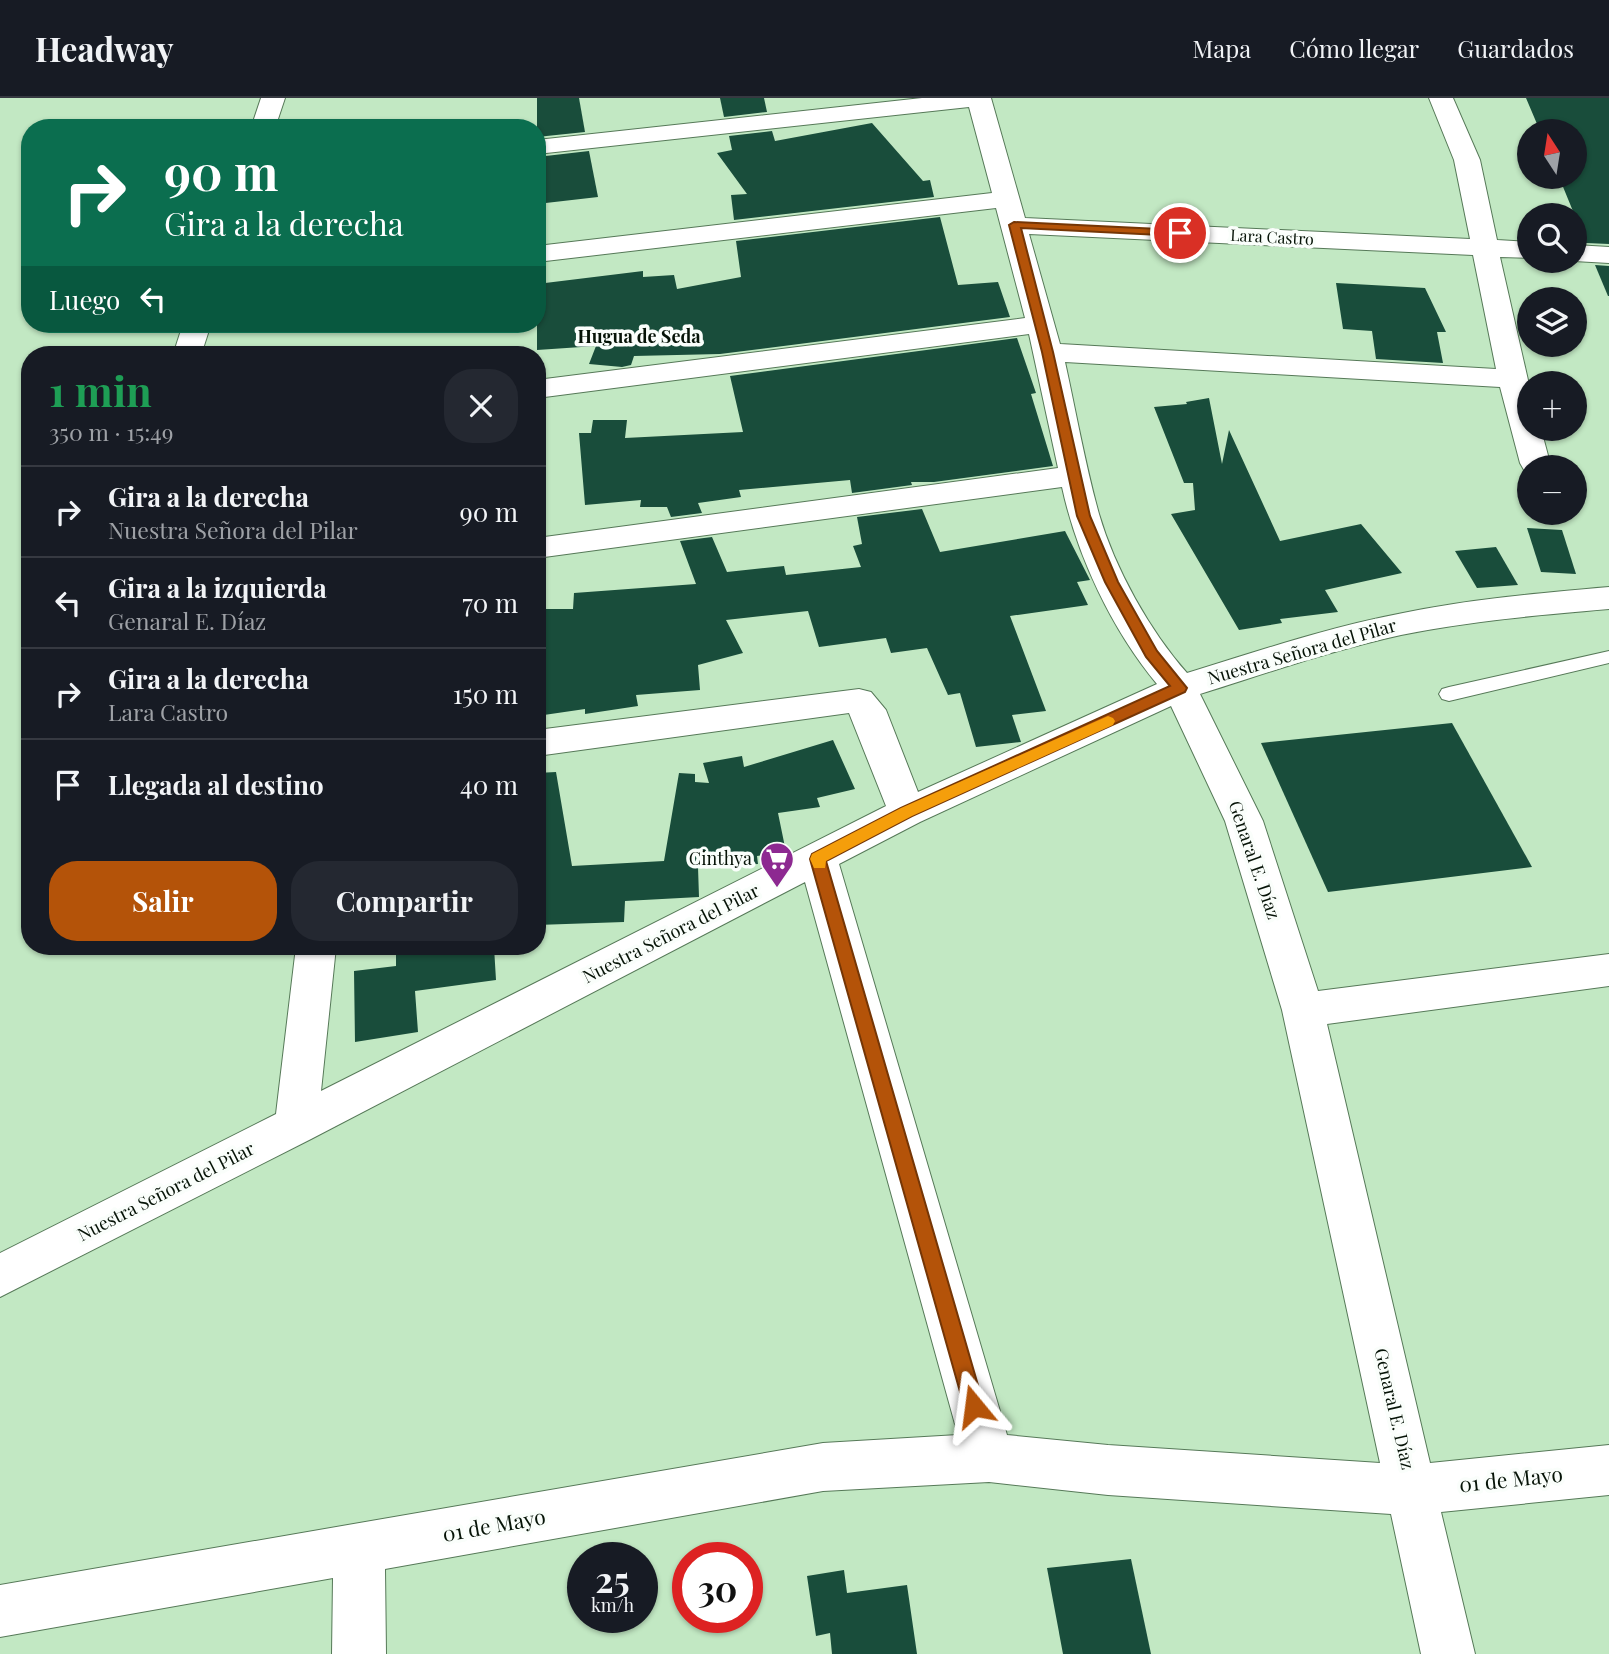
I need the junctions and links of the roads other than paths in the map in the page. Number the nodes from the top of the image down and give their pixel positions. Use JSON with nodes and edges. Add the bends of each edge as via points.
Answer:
{"nodes":[{"id":1,"x":274,"y":98,"type":"edge"},
{"id":2,"x":1441,"y":98,"type":"edge"},
{"id":3,"x":979,"y":99,"type":"edge"},
{"id":4,"x":266,"y":119,"type":"edge"},
{"id":5,"x":546,"y":146,"type":"edge"},
{"id":6,"x":1004,"y":199,"type":"junction"},
{"id":7,"x":1014,"y":225,"type":"junction"},
{"id":8,"x":1485,"y":247,"type":"junction"},
{"id":9,"x":1517,"y":249,"type":"edge"},
{"id":10,"x":546,"y":253,"type":"edge"},
{"id":11,"x":1587,"y":254,"type":"edge"},
{"id":12,"x":1609,"y":255,"type":"edge"},
{"id":13,"x":1044,"y":338,"type":"junction"},
{"id":14,"x":1512,"y":379,"type":"junction"},
{"id":15,"x":546,"y":388,"type":"edge"},
{"id":16,"x":1533,"y":455,"type":"edge"},
{"id":17,"x":1073,"y":476,"type":"junction"},
{"id":18,"x":546,"y":547,"type":"edge"},
{"id":19,"x":1608,"y":599,"type":"edge"},
{"id":20,"x":1609,"y":657,"type":"edge"},
{"id":21,"x":1180,"y":688,"type":"junction"},
{"id":22,"x":1449,"y":694,"type":"dead end"},
{"id":23,"x":546,"y":742,"type":"edge"},
{"id":24,"x":907,"y":812,"type":"junction"},
{"id":25,"x":818,"y":859,"type":"junction"},
{"id":26,"x":315,"y":955,"type":"edge"},
{"id":27,"x":1609,"y":970,"type":"edge"},
{"id":28,"x":1303,"y":1010,"type":"junction"},
{"id":29,"x":296,"y":1126,"type":"junction"},
{"id":30,"x":0,"y":1276,"type":"edge"},
{"id":31,"x":989,"y":1458,"type":"junction"},
{"id":32,"x":1609,"y":1470,"type":"edge"},
{"id":33,"x":1412,"y":1490,"type":"junction"},
{"id":34,"x":359,"y":1550,"type":"junction"},
{"id":35,"x":0,"y":1611,"type":"edge"},
{"id":36,"x":359,"y":1654,"type":"edge"},
{"id":37,"x":1448,"y":1654,"type":"edge"}],
"edges":[{"from":1,"to":4,"type":"street"},
{"from":2,"to":8,"type":"street","via":[[1466,160]]},
{"from":3,"to":5,"type":"street"},
{"from":3,"to":6,"type":"street","name":"Genaral E. Díaz"},
{"from":6,"to":7,"type":"street","name":"Genaral E. Díaz"},
{"from":6,"to":10,"type":"street"},
{"from":7,"to":8,"type":"street","name":"Lara Castro"},
{"from":7,"to":13,"type":"street","name":"Genaral E. Díaz"},
{"from":8,"to":9,"type":"street","name":"Lara Castro"},
{"from":8,"to":14,"type":"street"},
{"from":11,"to":12,"type":"street"},
{"from":13,"to":14,"type":"street"},
{"from":13,"to":15,"type":"street"},
{"from":13,"to":17,"type":"street","name":"Genaral E. Díaz"},
{"from":14,"to":16,"type":"street"},
{"from":17,"to":18,"type":"street"},
{"from":17,"to":21,"type":"street","name":"Genaral E. Díaz","via":[[1111,582],[1151,654]]},
{"from":19,"to":21,"type":"street","name":"Nuestra Señora del Pilar","via":[[1506,607],[1402,624],[1323,643]]},
{"from":20,"to":22,"type":"lane"},
{"from":21,"to":24,"type":"street","name":"Nuestra Señora del Pilar"},
{"from":21,"to":28,"type":"street","name":"Genaral E. Díaz","via":[[1244,821]]},
{"from":23,"to":24,"type":"street","via":[[859,701],[869,710]]},
{"from":24,"to":25,"type":"street","name":"Nuestra Señora del Pilar"},
{"from":25,"to":29,"type":"street","name":"Nuestra Señora del Pilar"},
{"from":25,"to":31,"type":"street"},
{"from":26,"to":29,"type":"street"},
{"from":27,"to":28,"type":"street"},
{"from":28,"to":33,"type":"street","name":"Genaral E. Díaz"},
{"from":29,"to":30,"type":"street","name":"Nuestra Señora del Pilar"},
{"from":31,"to":33,"type":"street","name":"01 de Mayo"},
{"from":31,"to":34,"type":"street","name":"01 de Mayo","via":[[823,1467]]},
{"from":32,"to":33,"type":"street","name":"01 de Mayo"},
{"from":33,"to":37,"type":"street","name":"Genaral E. Díaz"},
{"from":34,"to":35,"type":"street","name":"01 de Mayo"},
{"from":34,"to":36,"type":"street"}]}
